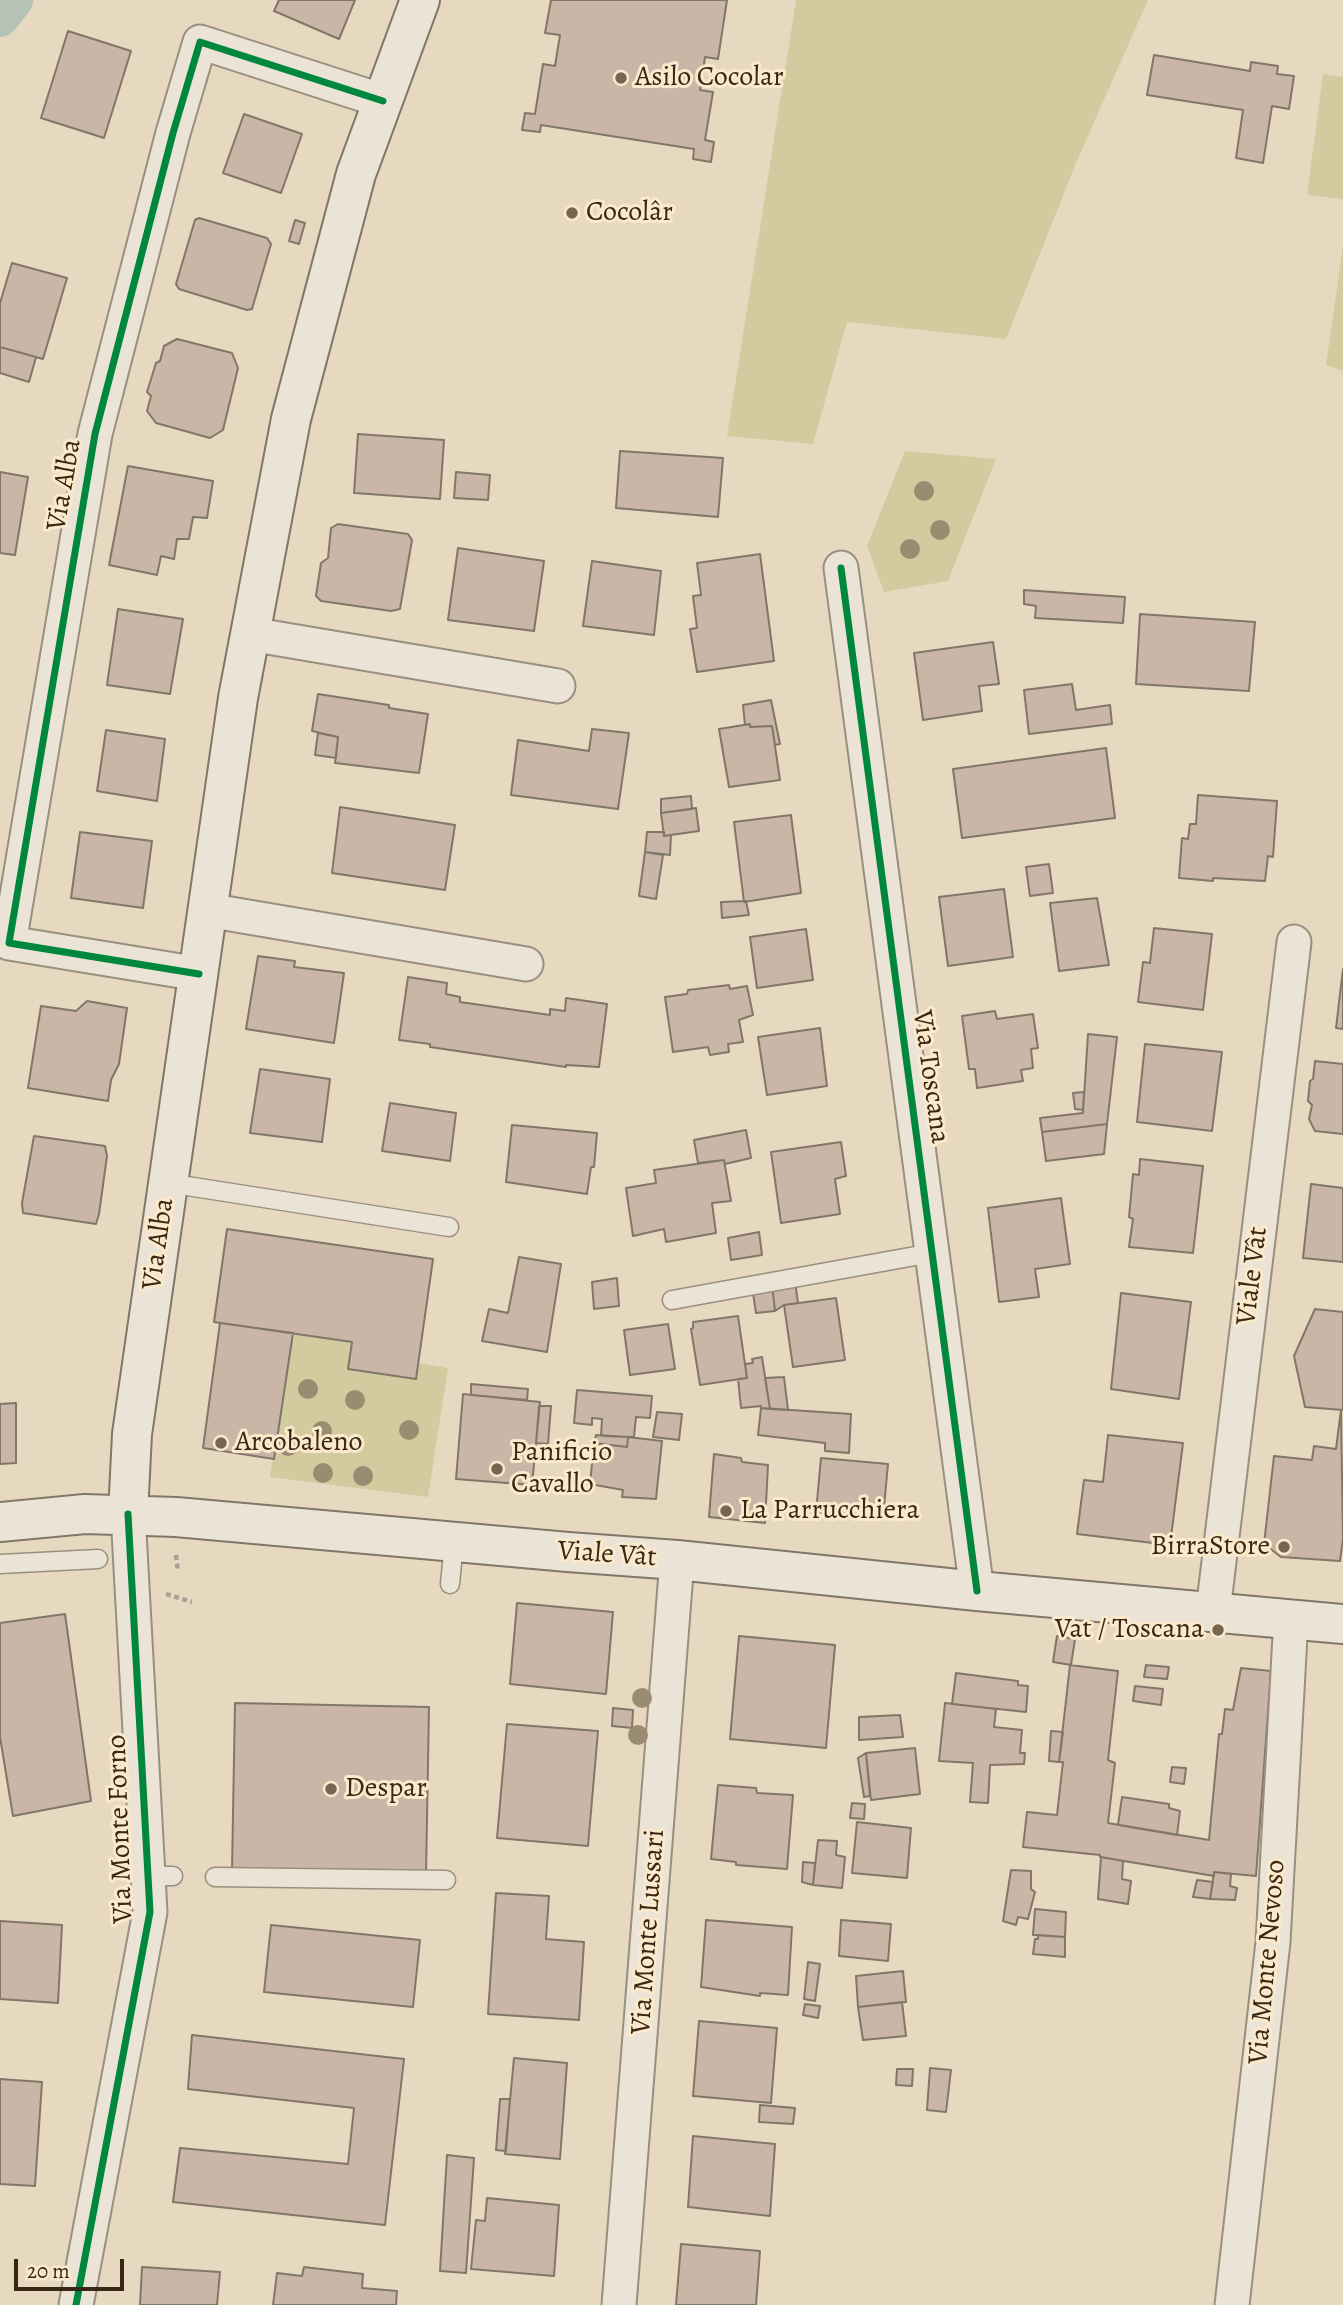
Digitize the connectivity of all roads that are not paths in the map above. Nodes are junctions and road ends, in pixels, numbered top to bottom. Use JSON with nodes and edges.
{"nodes":[{"id":1,"x":420,"y":0,"type":"edge"},
{"id":2,"x":383,"y":101,"type":"junction"},
{"id":3,"x":841,"y":568,"type":"dead end"},
{"id":4,"x":250,"y":634,"type":"junction"},
{"id":5,"x":558,"y":686,"type":"dead end"},
{"id":6,"x":207,"y":910,"type":"junction"},
{"id":7,"x":1294,"y":942,"type":"dead end"},
{"id":8,"x":526,"y":964,"type":"dead end"},
{"id":9,"x":198,"y":974,"type":"junction"},
{"id":10,"x":168,"y":1183,"type":"junction"},
{"id":11,"x":449,"y":1227,"type":"dead end"},
{"id":12,"x":932,"y":1253,"type":"junction"},
{"id":13,"x":672,"y":1300,"type":"dead end"},
{"id":14,"x":128,"y":1514,"type":"junction"},
{"id":15,"x":0,"y":1522,"type":"edge"},
{"id":16,"x":454,"y":1542,"type":"junction"},
{"id":17,"x":98,"y":1559,"type":"dead end"},
{"id":18,"x":677,"y":1560,"type":"junction"},
{"id":19,"x":0,"y":1564,"type":"edge"},
{"id":20,"x":450,"y":1584,"type":"dead end"},
{"id":21,"x":977,"y":1591,"type":"junction"},
{"id":22,"x":1213,"y":1611,"type":"junction"},
{"id":23,"x":1291,"y":1618,"type":"junction"},
{"id":24,"x":1343,"y":1624,"type":"edge"},
{"id":25,"x":215,"y":1877,"type":"dead end"},
{"id":26,"x":446,"y":1880,"type":"dead end"},
{"id":27,"x":76,"y":2305,"type":"edge"},
{"id":28,"x":619,"y":2305,"type":"edge"},
{"id":29,"x":1231,"y":2305,"type":"edge"}],
"edges":[{"from":1,"to":2,"type":"main road","name":"Via Alba"},
{"from":2,"to":4,"type":"main road","name":"Via Alba"},
{"from":2,"to":9,"type":"street","name":"Via Alba"},
{"from":3,"to":12,"type":"street","name":"Via Toscana"},
{"from":4,"to":5,"type":"street"},
{"from":4,"to":6,"type":"main road","name":"Via Alba"},
{"from":6,"to":8,"type":"street"},
{"from":6,"to":9,"type":"main road","name":"Via Alba"},
{"from":7,"to":22,"type":"street","name":"Viale Vât"},
{"from":9,"to":10,"type":"main road","name":"Via Alba"},
{"from":10,"to":11,"type":"lane"},
{"from":10,"to":14,"type":"main road","name":"Via Alba"},
{"from":12,"to":13,"type":"lane"},
{"from":12,"to":21,"type":"street","name":"Via Toscana"},
{"from":14,"to":15,"type":"main road","name":"Viale Vât"},
{"from":14,"to":16,"type":"main road","name":"Viale Vât"},
{"from":14,"to":27,"type":"street","name":"Via Monte Forno"},
{"from":16,"to":18,"type":"main road","name":"Viale Vât"},
{"from":16,"to":20,"type":"lane"},
{"from":17,"to":19,"type":"lane"},
{"from":18,"to":21,"type":"main road","name":"Viale Vât"},
{"from":18,"to":28,"type":"street","name":"Via Monte Lussari"},
{"from":21,"to":22,"type":"main road","name":"Viale Vât"},
{"from":22,"to":23,"type":"main road","name":"Viale Vât"},
{"from":23,"to":24,"type":"main road","name":"Viale Vât"},
{"from":23,"to":29,"type":"street","name":"Via Monte Nevoso"},
{"from":25,"to":26,"type":"lane"}]}
